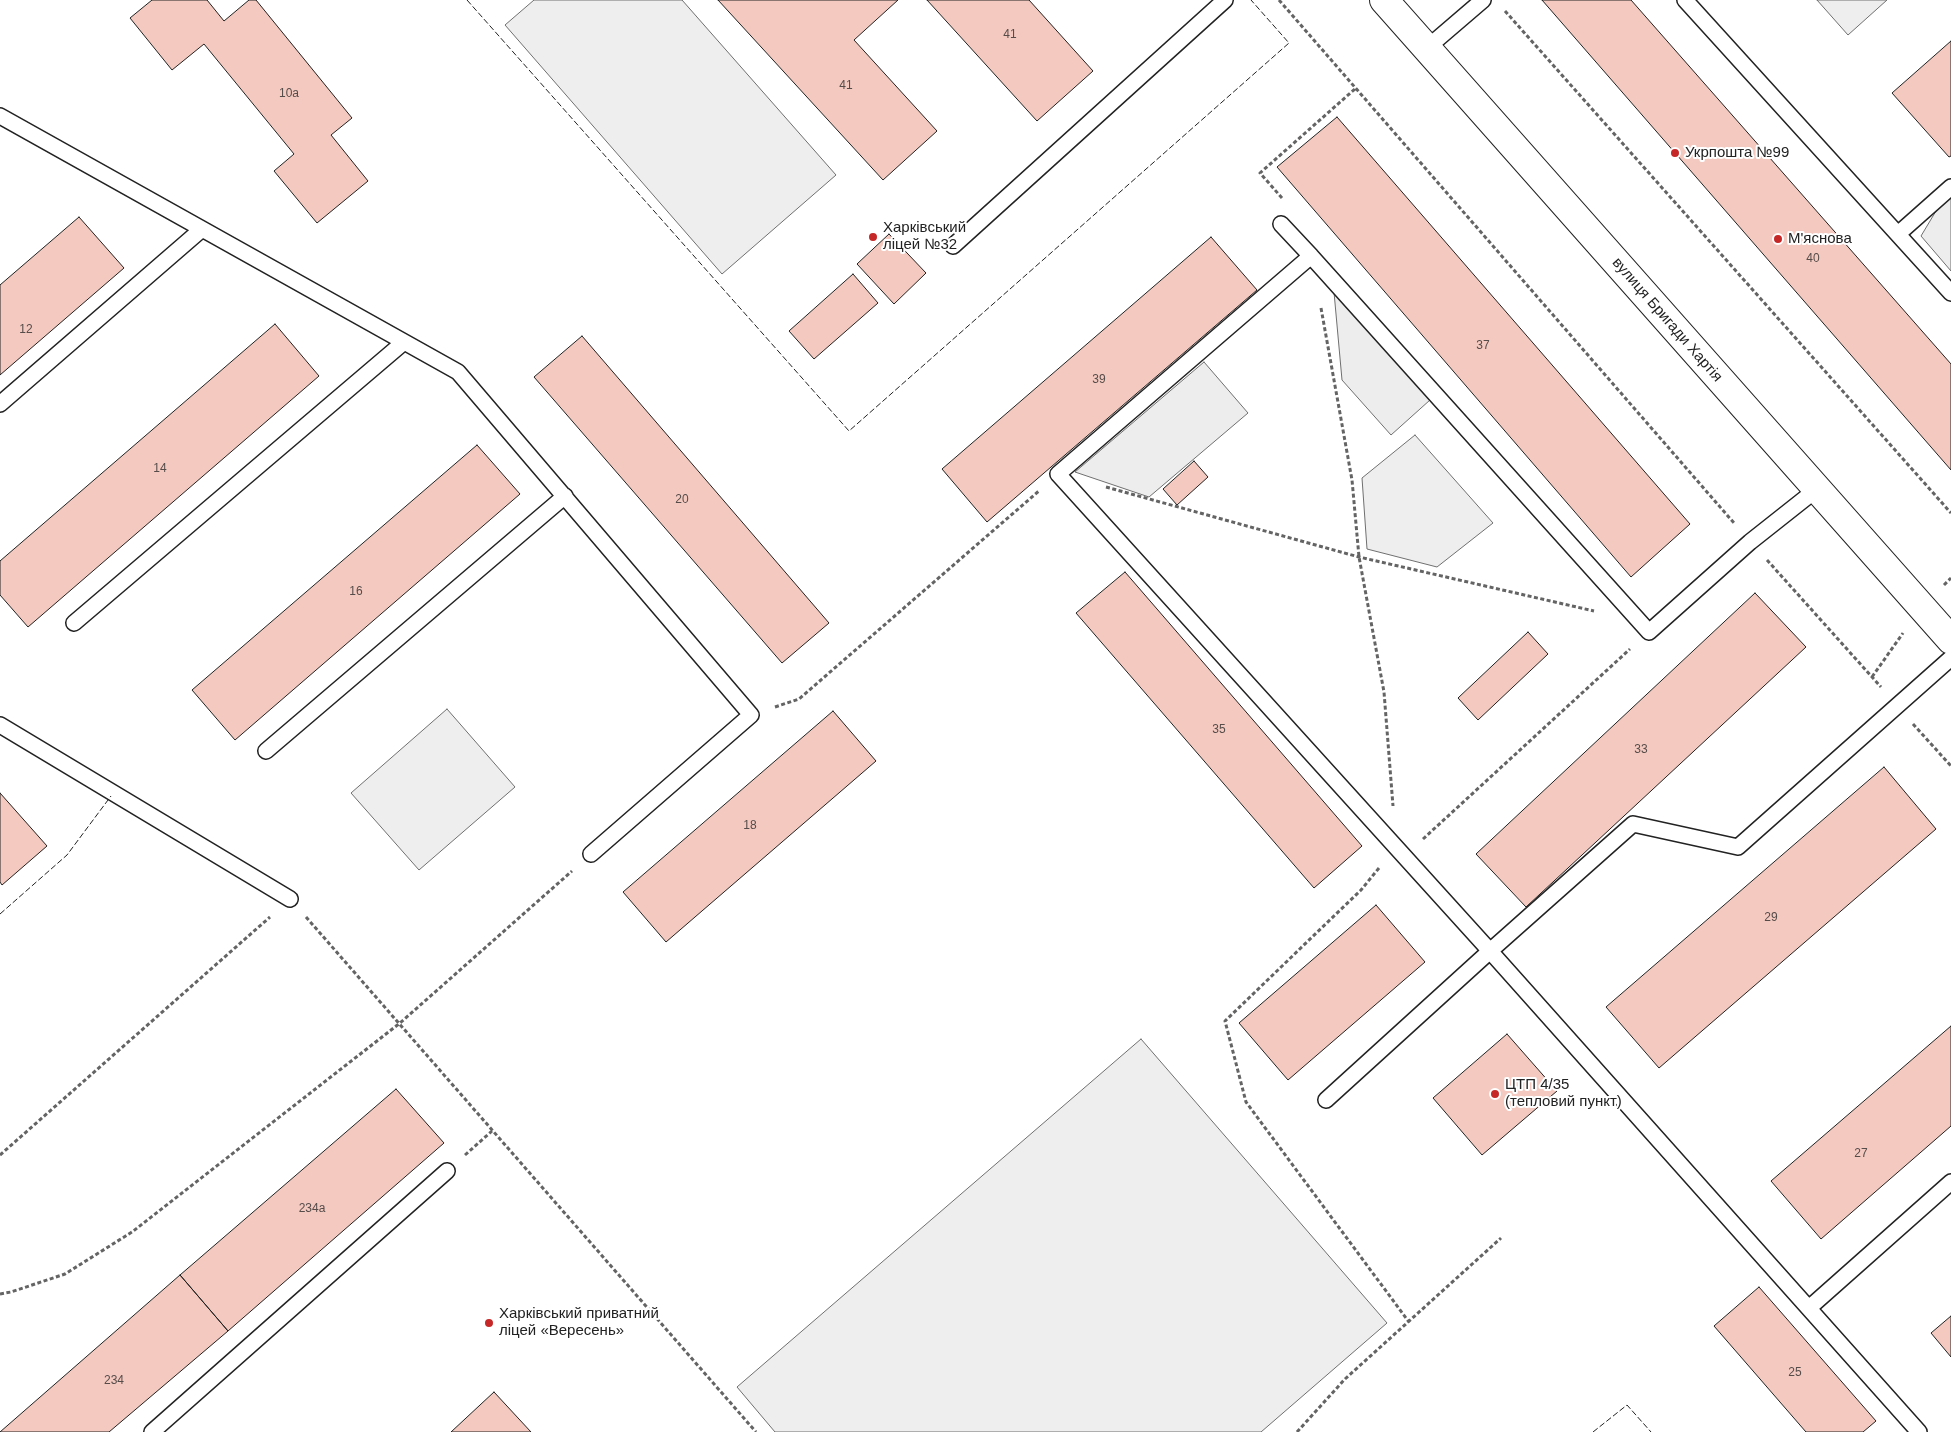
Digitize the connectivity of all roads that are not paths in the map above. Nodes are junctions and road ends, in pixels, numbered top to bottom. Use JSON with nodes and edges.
{"nodes":[{"id":1,"x":1225,"y":0,"type":"edge"},
{"id":2,"x":1384,"y":0,"type":"edge"},
{"id":3,"x":1483,"y":0,"type":"edge"},
{"id":4,"x":1685,"y":0,"type":"edge"},
{"id":5,"x":1427,"y":48,"type":"junction"},
{"id":6,"x":0,"y":116,"type":"edge"},
{"id":7,"x":1951,"y":187,"type":"edge"},
{"id":8,"x":1281,"y":224,"type":"dead end"},
{"id":9,"x":202,"y":229,"type":"junction"},
{"id":10,"x":1898,"y":234,"type":"junction"},
{"id":11,"x":953,"y":246,"type":"dead end"},
{"id":12,"x":1311,"y":256,"type":"junction"},
{"id":13,"x":1951,"y":293,"type":"edge"},
{"id":14,"x":404,"y":342,"type":"junction"},
{"id":15,"x":0,"y":404,"type":"edge"},
{"id":16,"x":1817,"y":489,"type":"junction"},
{"id":17,"x":565,"y":496,"type":"junction"},
{"id":18,"x":74,"y":623,"type":"dead end"},
{"id":19,"x":1951,"y":640,"type":"edge"},
{"id":20,"x":1951,"y":658,"type":"edge"},
{"id":21,"x":0,"y":725,"type":"edge"},
{"id":22,"x":266,"y":751,"type":"dead end"},
{"id":23,"x":591,"y":854,"type":"road end"},
{"id":24,"x":290,"y":900,"type":"road end"},
{"id":25,"x":1490,"y":951,"type":"junction"},
{"id":26,"x":1326,"y":1100,"type":"dead end"},
{"id":27,"x":447,"y":1171,"type":"road end"},
{"id":28,"x":1951,"y":1182,"type":"edge"},
{"id":29,"x":1809,"y":1308,"type":"junction"},
{"id":30,"x":152,"y":1432,"type":"edge"},
{"id":31,"x":1919,"y":1432,"type":"edge"}],
"edges":[{"from":1,"to":11,"type":"lane"},
{"from":2,"to":5,"type":"street","name":"вулиця Бригади Хартія"},
{"from":3,"to":5,"type":"lane"},
{"from":4,"to":10,"type":"lane"},
{"from":5,"to":16,"type":"street","name":"вулиця Бригади Хартія"},
{"from":6,"to":9,"type":"lane"},
{"from":7,"to":10,"type":"lane"},
{"from":8,"to":12,"type":"lane"},
{"from":9,"to":14,"type":"lane"},
{"from":9,"to":15,"type":"lane"},
{"from":10,"to":13,"type":"lane"},
{"from":12,"to":16,"type":"lane"},
{"from":12,"to":25,"type":"lane"},
{"from":14,"to":17,"type":"lane"},
{"from":14,"to":18,"type":"lane"},
{"from":16,"to":19,"type":"street","name":"вулиця Бригади Хартія"},
{"from":17,"to":22,"type":"lane"},
{"from":17,"to":23,"type":"lane"},
{"from":20,"to":25,"type":"lane"},
{"from":21,"to":24,"type":"lane"},
{"from":25,"to":26,"type":"lane"},
{"from":25,"to":29,"type":"lane"},
{"from":27,"to":30,"type":"lane"},
{"from":28,"to":29,"type":"lane"},
{"from":29,"to":31,"type":"lane"}]}
